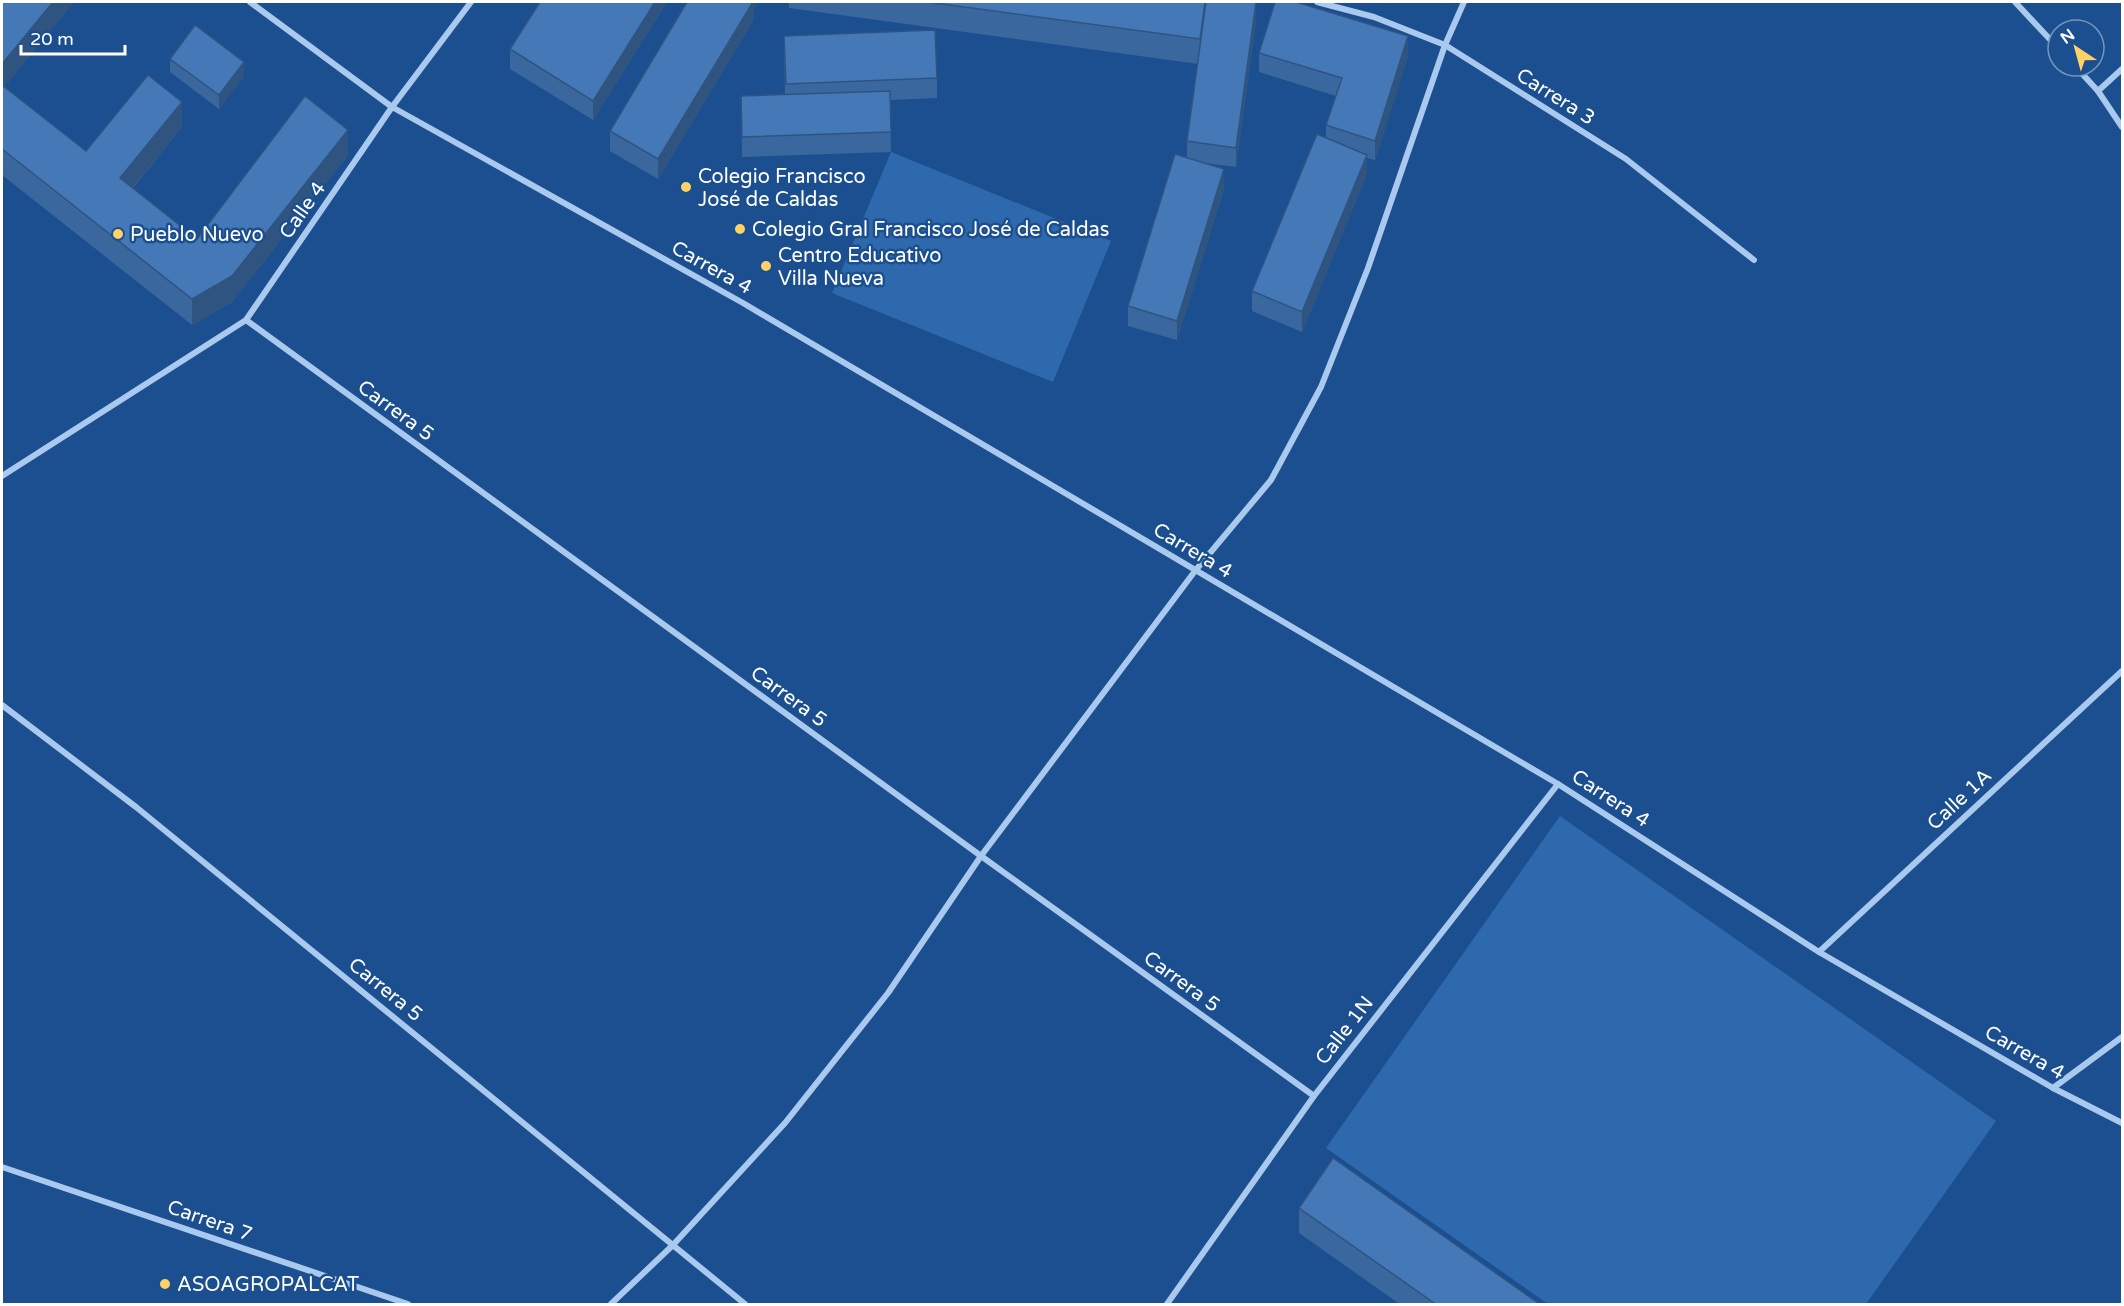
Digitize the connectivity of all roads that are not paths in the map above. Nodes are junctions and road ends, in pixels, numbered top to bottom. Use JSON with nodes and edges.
{"nodes":[{"id":1,"x":250,"y":2,"type":"edge"},
{"id":2,"x":471,"y":2,"type":"edge"},
{"id":3,"x":1317,"y":2,"type":"edge"},
{"id":4,"x":1464,"y":2,"type":"edge"},
{"id":5,"x":2015,"y":2,"type":"edge"},
{"id":6,"x":2046,"y":35,"type":"edge"},
{"id":7,"x":1445,"y":45,"type":"junction"},
{"id":8,"x":2122,"y":69,"type":"edge"},
{"id":9,"x":2086,"y":78,"type":"edge"},
{"id":10,"x":2098,"y":91,"type":"junction"},
{"id":11,"x":392,"y":107,"type":"junction"},
{"id":12,"x":2122,"y":127,"type":"edge"},
{"id":13,"x":1754,"y":260,"type":"dead end"},
{"id":14,"x":246,"y":320,"type":"junction"},
{"id":15,"x":2,"y":476,"type":"edge"},
{"id":16,"x":1195,"y":571,"type":"junction"},
{"id":17,"x":2122,"y":670,"type":"edge"},
{"id":18,"x":2,"y":705,"type":"edge"},
{"id":19,"x":1558,"y":784,"type":"junction"},
{"id":20,"x":981,"y":856,"type":"junction"},
{"id":21,"x":1819,"y":952,"type":"junction"},
{"id":22,"x":2122,"y":1037,"type":"edge"},
{"id":23,"x":2053,"y":1088,"type":"junction"},
{"id":24,"x":1314,"y":1095,"type":"junction"},
{"id":25,"x":2122,"y":1122,"type":"edge"},
{"id":26,"x":2,"y":1167,"type":"edge"},
{"id":27,"x":673,"y":1245,"type":"junction"},
{"id":28,"x":408,"y":1305,"type":"edge"},
{"id":29,"x":611,"y":1305,"type":"edge"},
{"id":30,"x":745,"y":1305,"type":"edge"},
{"id":31,"x":1167,"y":1305,"type":"edge"}],
"edges":[{"from":1,"to":11,"type":"street","name":"Carrera 4"},
{"from":2,"to":11,"type":"street","name":"Calle 4"},
{"from":3,"to":7,"type":"street","name":"Carrera 3"},
{"from":4,"to":7,"type":"street"},
{"from":5,"to":6,"type":"street"},
{"from":7,"to":13,"type":"street","name":"Carrera 3"},
{"from":7,"to":16,"type":"street"},
{"from":8,"to":10,"type":"street"},
{"from":9,"to":10,"type":"street"},
{"from":10,"to":12,"type":"street"},
{"from":11,"to":14,"type":"street","name":"Calle 4"},
{"from":11,"to":16,"type":"street","name":"Carrera 4"},
{"from":14,"to":15,"type":"street","name":"Calle 4"},
{"from":14,"to":20,"type":"street","name":"Carrera 5"},
{"from":16,"to":19,"type":"street","name":"Carrera 4"},
{"from":16,"to":20,"type":"street"},
{"from":17,"to":21,"type":"street","name":"Calle 1A"},
{"from":18,"to":27,"type":"street","name":"Carrera 5"},
{"from":19,"to":21,"type":"street","name":"Carrera 4"},
{"from":19,"to":24,"type":"street","name":"Calle 1N"},
{"from":20,"to":24,"type":"street","name":"Carrera 5"},
{"from":20,"to":27,"type":"street"},
{"from":21,"to":23,"type":"street","name":"Carrera 4"},
{"from":22,"to":23,"type":"street"},
{"from":23,"to":25,"type":"street","name":"Carrera 4"},
{"from":24,"to":31,"type":"street","name":"Calle 1N"},
{"from":26,"to":28,"type":"street","name":"Carrera 7"},
{"from":27,"to":29,"type":"street"},
{"from":27,"to":30,"type":"street","name":"Carrera 5"}]}
